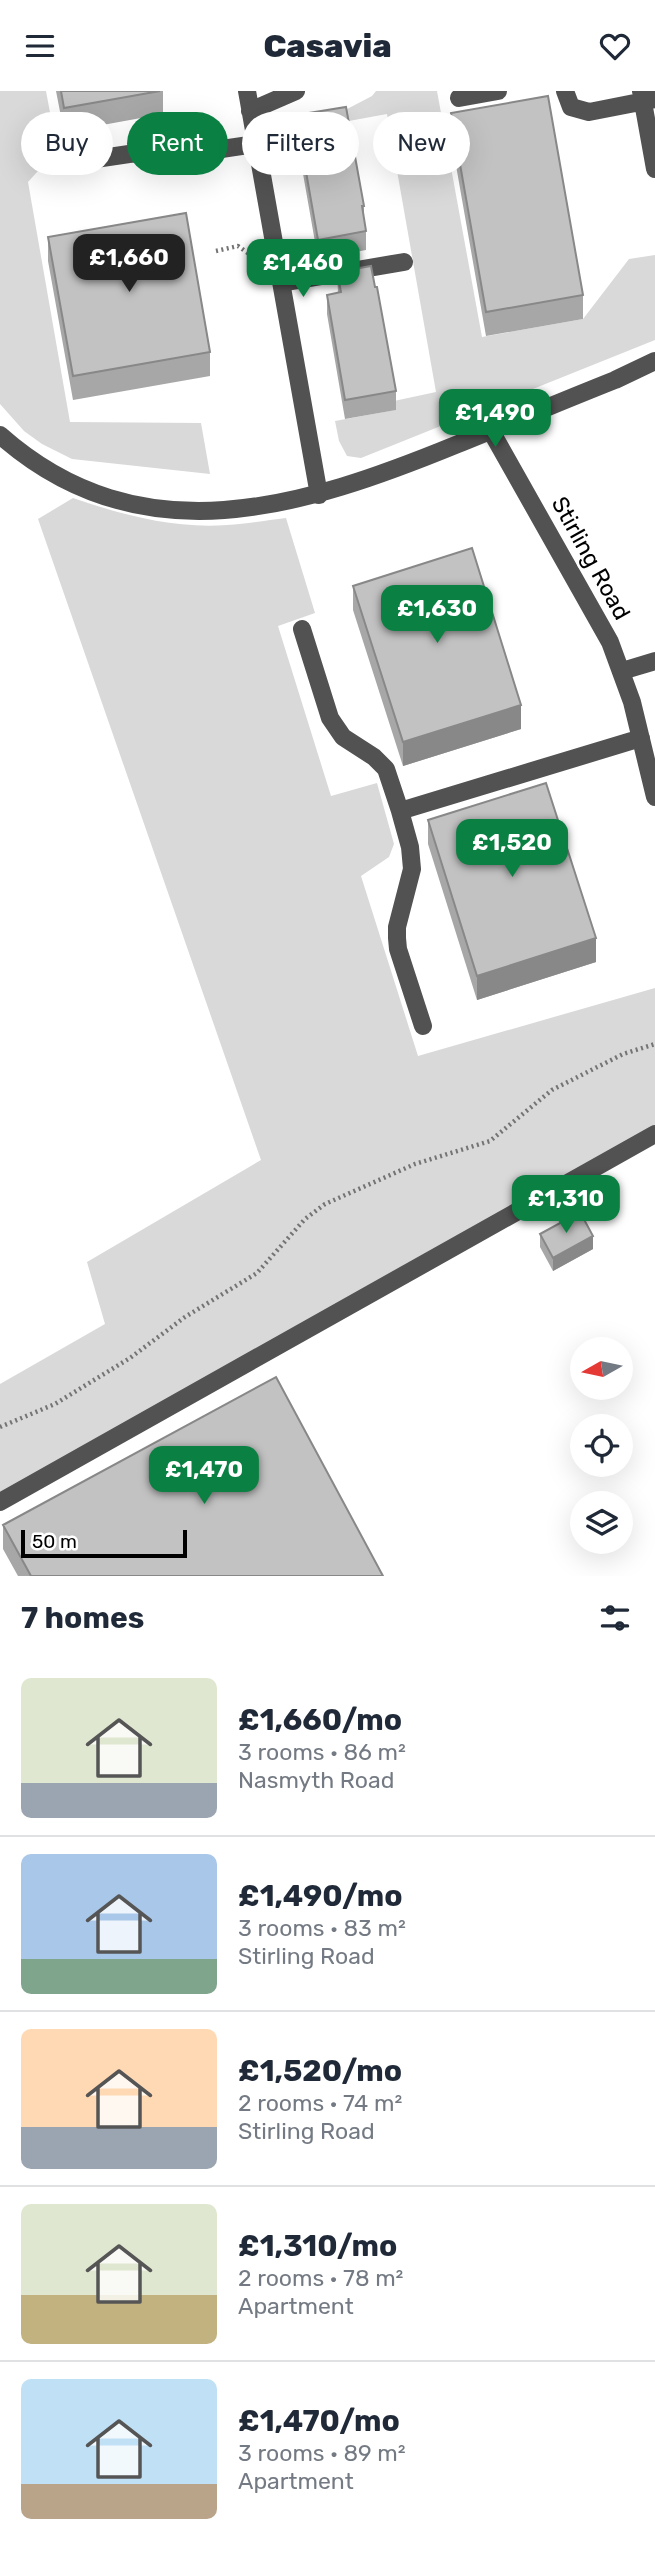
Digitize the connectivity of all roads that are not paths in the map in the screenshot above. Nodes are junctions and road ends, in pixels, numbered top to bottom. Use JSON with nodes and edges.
{"nodes":[{"id":1,"x":247,"y":91,"type":"edge"},
{"id":2,"x":296,"y":91,"type":"edge"},
{"id":3,"x":498,"y":91,"type":"edge"},
{"id":4,"x":565,"y":91,"type":"edge"},
{"id":5,"x":646,"y":97,"type":"edge"},
{"id":6,"x":459,"y":98,"type":"dead end"},
{"id":7,"x":250,"y":111,"type":"joint"},
{"id":8,"x":242,"y":146,"type":"edge"},
{"id":9,"x":113,"y":156,"type":"edge"},
{"id":10,"x":655,"y":169,"type":"edge"},
{"id":11,"x":262,"y":175,"type":"edge"},
{"id":12,"x":404,"y":262,"type":"dead end"},
{"id":13,"x":281,"y":280,"type":"junction"},
{"id":14,"x":655,"y":361,"type":"edge"},
{"id":15,"x":491,"y":431,"type":"junction"},
{"id":16,"x":0,"y":435,"type":"edge"},
{"id":17,"x":319,"y":495,"type":"junction"},
{"id":18,"x":302,"y":629,"type":"dead end"},
{"id":19,"x":655,"y":661,"type":"edge"},
{"id":20,"x":622,"y":671,"type":"junction"},
{"id":21,"x":641,"y":739,"type":"junction"},
{"id":22,"x":655,"y":797,"type":"edge"},
{"id":23,"x":400,"y":811,"type":"junction"},
{"id":24,"x":423,"y":1026,"type":"dead end"},
{"id":25,"x":655,"y":1134,"type":"edge"},
{"id":26,"x":0,"y":1502,"type":"edge"}],
"edges":[{"from":1,"to":7,"type":"street"},
{"from":2,"to":7,"type":"street"},
{"from":3,"to":6,"type":"street"},
{"from":4,"to":5,"type":"street"},
{"from":5,"to":10,"type":"street"},
{"from":8,"to":9,"type":"street"},
{"from":11,"to":13,"type":"street"},
{"from":12,"to":13,"type":"street"},
{"from":13,"to":17,"type":"street"},
{"from":14,"to":15,"type":"street"},
{"from":15,"to":17,"type":"street"},
{"from":15,"to":20,"type":"street","name":"Stirling Road"},
{"from":16,"to":17,"type":"street"},
{"from":18,"to":23,"type":"street"},
{"from":19,"to":20,"type":"street"},
{"from":20,"to":21,"type":"street","name":"Stirling Road"},
{"from":21,"to":22,"type":"street","name":"Stirling Road"},
{"from":21,"to":23,"type":"street"},
{"from":23,"to":24,"type":"street"},
{"from":25,"to":26,"type":"street"}]}
